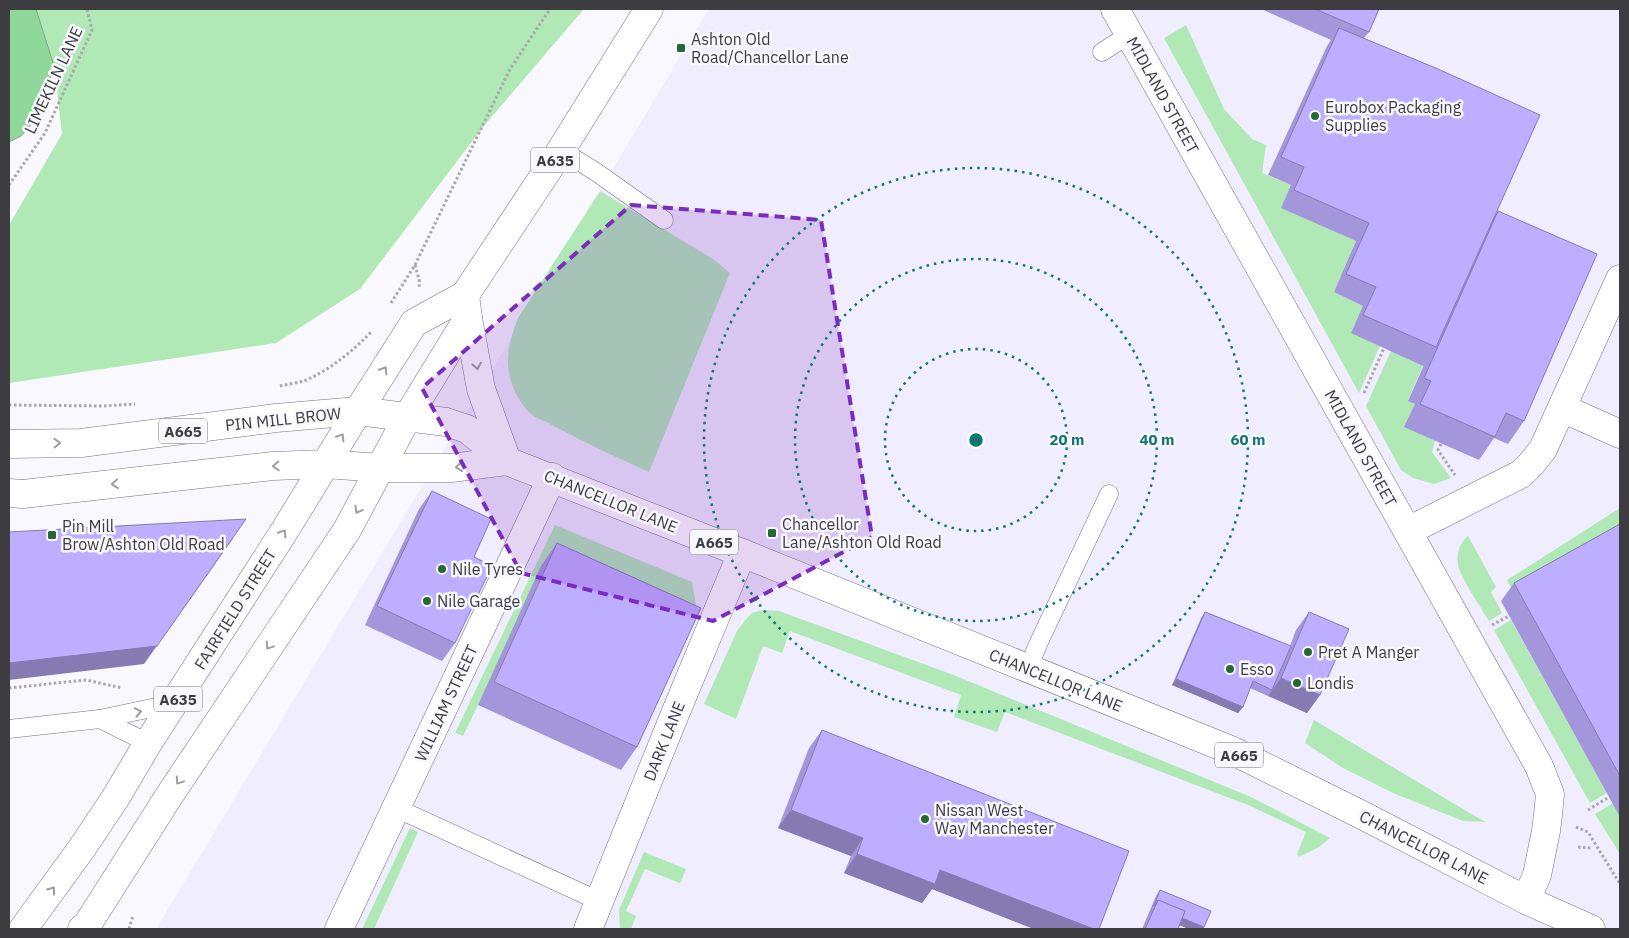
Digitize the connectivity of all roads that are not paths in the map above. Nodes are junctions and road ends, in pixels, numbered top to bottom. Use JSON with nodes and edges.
{"nodes":[{"id":1,"x":648,"y":9,"type":"edge"},
{"id":2,"x":1115,"y":9,"type":"edge"},
{"id":3,"x":1130,"y":34,"type":"junction"},
{"id":4,"x":1102,"y":52,"type":"dead end"},
{"id":5,"x":561,"y":150,"type":"junction"},
{"id":6,"x":664,"y":220,"type":"dead end"},
{"id":7,"x":1620,"y":278,"type":"edge"},
{"id":8,"x":466,"y":306,"type":"junction"},
{"id":9,"x":1562,"y":408,"type":"junction"},
{"id":10,"x":358,"y":411,"type":"junction"},
{"id":11,"x":408,"y":416,"type":"junction"},
{"id":12,"x":1620,"y":434,"type":"edge"},
{"id":13,"x":9,"y":444,"type":"edge"},
{"id":14,"x":507,"y":461,"type":"junction"},
{"id":15,"x":325,"y":464,"type":"junction"},
{"id":16,"x":381,"y":468,"type":"junction"},
{"id":17,"x":552,"y":478,"type":"junction"},
{"id":18,"x":9,"y":493,"type":"edge"},
{"id":19,"x":1109,"y":494,"type":"dead end"},
{"id":20,"x":1408,"y":532,"type":"junction"},
{"id":21,"x":742,"y":553,"type":"junction"},
{"id":22,"x":1028,"y":668,"type":"junction"},
{"id":23,"x":175,"y":703,"type":"junction"},
{"id":24,"x":100,"y":719,"type":"junction"},
{"id":25,"x":9,"y":729,"type":"edge"},
{"id":26,"x":148,"y":743,"type":"junction"},
{"id":27,"x":396,"y":808,"type":"junction"},
{"id":28,"x":599,"y":900,"type":"junction"},
{"id":29,"x":1526,"y":900,"type":"junction"},
{"id":30,"x":85,"y":928,"type":"edge"},
{"id":31,"x":23,"y":929,"type":"edge"},
{"id":32,"x":339,"y":929,"type":"edge"},
{"id":33,"x":588,"y":929,"type":"edge"},
{"id":34,"x":1591,"y":929,"type":"edge"}],
"edges":[{"from":1,"to":5,"type":"main road","number":"A635"},
{"from":2,"to":3,"type":"main road","name":"MIDLAND STREET"},
{"from":3,"to":4,"type":"lane"},
{"from":3,"to":20,"type":"main road","name":"MIDLAND STREET"},
{"from":5,"to":6,"type":"lane"},
{"from":5,"to":8,"type":"main road","number":"A635"},
{"from":7,"to":9,"type":"main road"},
{"from":10,"to":8,"type":"main road","number":"A635","one_way":true},
{"from":8,"to":11,"type":"main road","number":"A635"},
{"from":8,"to":14,"type":"main road","one_way":true},
{"from":9,"to":12,"type":"main road"},
{"from":9,"to":20,"type":"main road"},
{"from":10,"to":11,"type":"main road","name":"PIN MILL BROW","number":"A665"},
{"from":13,"to":10,"type":"main road","name":"PIN MILL BROW","number":"A665","one_way":true},
{"from":15,"to":10,"type":"main road","name":"FAIRFIELD STREET","number":"A635","one_way":true},
{"from":11,"to":14,"type":"main road","name":"CHANCELLOR LANE","number":"A665"},
{"from":11,"to":16,"type":"main road","number":"A635"},
{"from":14,"to":16,"type":"main road","name":"CHANCELLOR LANE","one_way":true},
{"from":14,"to":17,"type":"main road","name":"CHANCELLOR LANE","number":"A665"},
{"from":15,"to":16,"type":"main road","name":"CHANCELLOR LANE"},
{"from":15,"to":18,"type":"main road","one_way":true},
{"from":23,"to":15,"type":"main road","name":"FAIRFIELD STREET","number":"A635","one_way":true},
{"from":16,"to":30,"type":"main road","number":"A635","one_way":true},
{"from":17,"to":21,"type":"main road","name":"CHANCELLOR LANE","number":"A665"},
{"from":17,"to":27,"type":"main road","name":"WILLIAM STREET"},
{"from":19,"to":22,"type":"lane"},
{"from":20,"to":29,"type":"main road","name":"MIDLAND STREET"},
{"from":21,"to":22,"type":"main road","name":"CHANCELLOR LANE","number":"A665"},
{"from":21,"to":28,"type":"main road","name":"DARK LANE"},
{"from":22,"to":29,"type":"main road","name":"CHANCELLOR LANE","number":"A665"},
{"from":24,"to":23,"type":"lane","one_way":true},
{"from":23,"to":26,"type":"main road","name":"FAIRFIELD STREET","number":"A635"},
{"from":24,"to":25,"type":"lane"},
{"from":24,"to":26,"type":"lane"},
{"from":31,"to":26,"type":"main road","name":"FAIRFIELD STREET","number":"A635","one_way":true},
{"from":27,"to":28,"type":"lane"},
{"from":27,"to":32,"type":"main road","name":"WILLIAM STREET"},
{"from":28,"to":33,"type":"main road","name":"DARK LANE"},
{"from":29,"to":34,"type":"main road","name":"CHANCELLOR LANE","number":"A665"}]}
